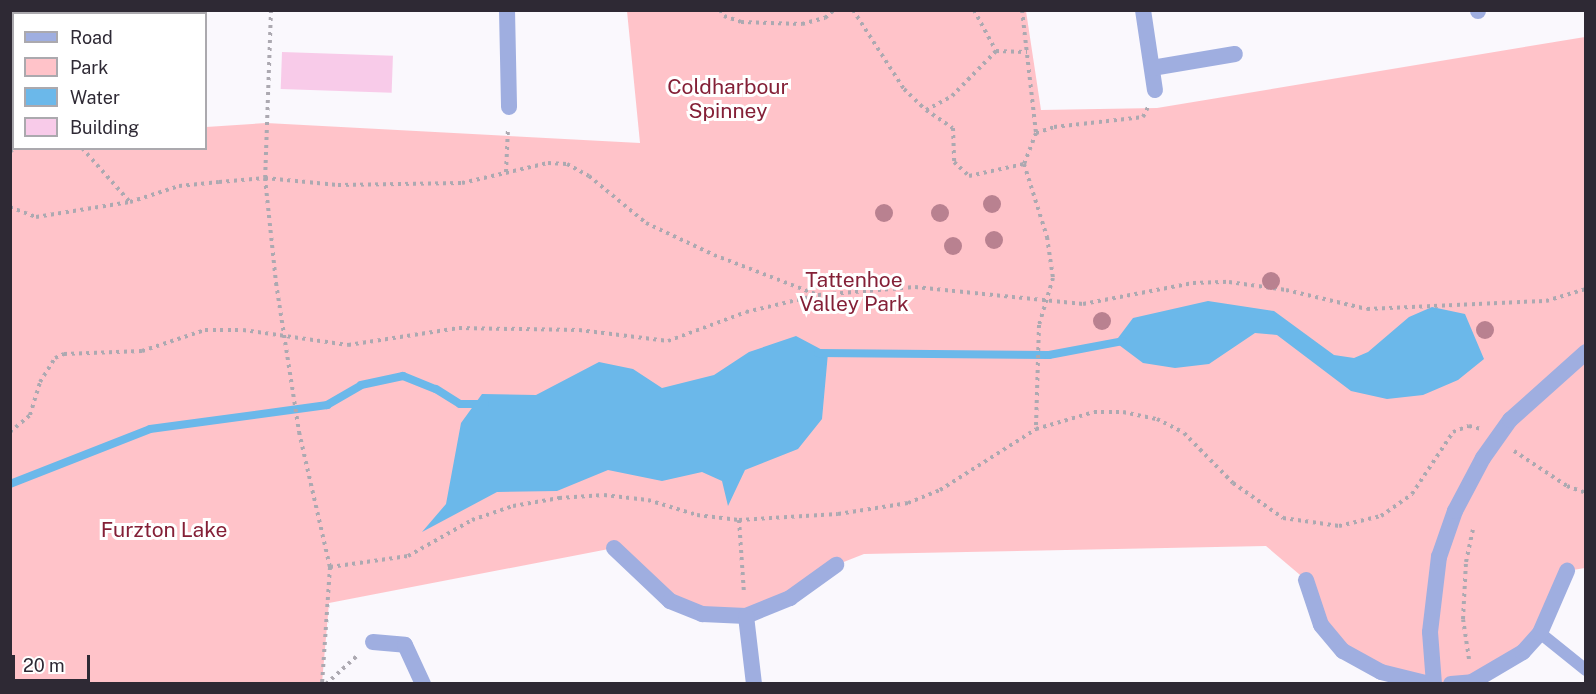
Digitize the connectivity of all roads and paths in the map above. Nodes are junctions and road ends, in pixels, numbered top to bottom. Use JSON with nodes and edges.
{"nodes":[{"id":1,"x":271,"y":10,"type":"edge"},
{"id":2,"x":507,"y":10,"type":"edge"},
{"id":3,"x":720,"y":10,"type":"edge"},
{"id":4,"x":834,"y":10,"type":"edge"},
{"id":5,"x":854,"y":10,"type":"edge"},
{"id":6,"x":974,"y":10,"type":"edge"},
{"id":7,"x":1022,"y":10,"type":"edge"},
{"id":8,"x":1143,"y":10,"type":"edge"},
{"id":9,"x":996,"y":51,"type":"junction"},
{"id":10,"x":1027,"y":52,"type":"junction"},
{"id":11,"x":1235,"y":54,"type":"dead end"},
{"id":12,"x":1152,"y":68,"type":"junction"},
{"id":13,"x":1155,"y":90,"type":"joint"},
{"id":14,"x":510,"y":107,"type":"joint"},
{"id":15,"x":926,"y":110,"type":"junction"},
{"id":16,"x":1036,"y":133,"type":"junction"},
{"id":17,"x":84,"y":150,"type":"edge"},
{"id":18,"x":1024,"y":164,"type":"junction"},
{"id":19,"x":506,"y":172,"type":"junction"},
{"id":20,"x":265,"y":178,"type":"junction"},
{"id":21,"x":130,"y":202,"type":"junction"},
{"id":22,"x":10,"y":207,"type":"edge"},
{"id":23,"x":1586,"y":289,"type":"edge"},
{"id":24,"x":818,"y":295,"type":"junction"},
{"id":25,"x":1049,"y":299,"type":"junction"},
{"id":26,"x":287,"y":339,"type":"junction"},
{"id":27,"x":1586,"y":352,"type":"edge"},
{"id":28,"x":1036,"y":429,"type":"junction"},
{"id":29,"x":10,"y":432,"type":"edge"},
{"id":30,"x":1504,"y":443,"type":"junction"},
{"id":31,"x":1505,"y":456,"type":"dead end"},
{"id":32,"x":1586,"y":493,"type":"edge"},
{"id":33,"x":1476,"y":518,"type":"dead end"},
{"id":34,"x":739,"y":520,"type":"junction"},
{"id":35,"x":614,"y":548,"type":"dead end"},
{"id":36,"x":836,"y":565,"type":"dead end"},
{"id":37,"x":330,"y":567,"type":"junction"},
{"id":38,"x":1567,"y":571,"type":"dead end"},
{"id":39,"x":1306,"y":580,"type":"dead end"},
{"id":40,"x":746,"y":616,"type":"junction"},
{"id":41,"x":1540,"y":633,"type":"junction"},
{"id":42,"x":373,"y":642,"type":"joint"},
{"id":43,"x":1586,"y":670,"type":"edge"},
{"id":44,"x":1472,"y":682,"type":"edge"},
{"id":45,"x":322,"y":684,"type":"edge"},
{"id":46,"x":326,"y":684,"type":"edge"},
{"id":47,"x":423,"y":684,"type":"edge"},
{"id":48,"x":754,"y":684,"type":"edge"},
{"id":49,"x":1429,"y":684,"type":"edge"},
{"id":50,"x":1434,"y":684,"type":"edge"},
{"id":51,"x":1451,"y":684,"type":"edge"}],
"edges":[{"from":1,"to":20,"type":"path"},
{"from":2,"to":14,"type":"street"},
{"from":3,"to":4,"type":"path"},
{"from":5,"to":15,"type":"path"},
{"from":6,"to":9,"type":"path"},
{"from":7,"to":10,"type":"path"},
{"from":8,"to":12,"type":"street"},
{"from":9,"to":10,"type":"path"},
{"from":9,"to":15,"type":"path"},
{"from":10,"to":16,"type":"path"},
{"from":11,"to":12,"type":"street"},
{"from":12,"to":13,"type":"street"},
{"from":13,"to":16,"type":"path"},
{"from":14,"to":19,"type":"path"},
{"from":15,"to":18,"type":"path"},
{"from":16,"to":18,"type":"path"},
{"from":17,"to":21,"type":"path"},
{"from":18,"to":25,"type":"path"},
{"from":19,"to":20,"type":"path"},
{"from":19,"to":24,"type":"path"},
{"from":20,"to":21,"type":"path"},
{"from":20,"to":26,"type":"path"},
{"from":21,"to":22,"type":"path"},
{"from":23,"to":25,"type":"path"},
{"from":24,"to":25,"type":"path"},
{"from":24,"to":26,"type":"path"},
{"from":25,"to":28,"type":"path"},
{"from":26,"to":29,"type":"path"},
{"from":26,"to":37,"type":"path"},
{"from":27,"to":30,"type":"street"},
{"from":28,"to":30,"type":"path"},
{"from":28,"to":34,"type":"path"},
{"from":30,"to":31,"type":"path"},
{"from":30,"to":32,"type":"path"},
{"from":30,"to":50,"type":"street"},
{"from":33,"to":44,"type":"path"},
{"from":34,"to":37,"type":"path"},
{"from":34,"to":40,"type":"path"},
{"from":35,"to":40,"type":"street"},
{"from":36,"to":40,"type":"street"},
{"from":37,"to":45,"type":"path"},
{"from":38,"to":41,"type":"street"},
{"from":39,"to":49,"type":"street"},
{"from":40,"to":48,"type":"street"},
{"from":41,"to":43,"type":"lane"},
{"from":41,"to":44,"type":"street"},
{"from":42,"to":46,"type":"path"},
{"from":42,"to":47,"type":"street"},
{"from":44,"to":51,"type":"street"}]}
